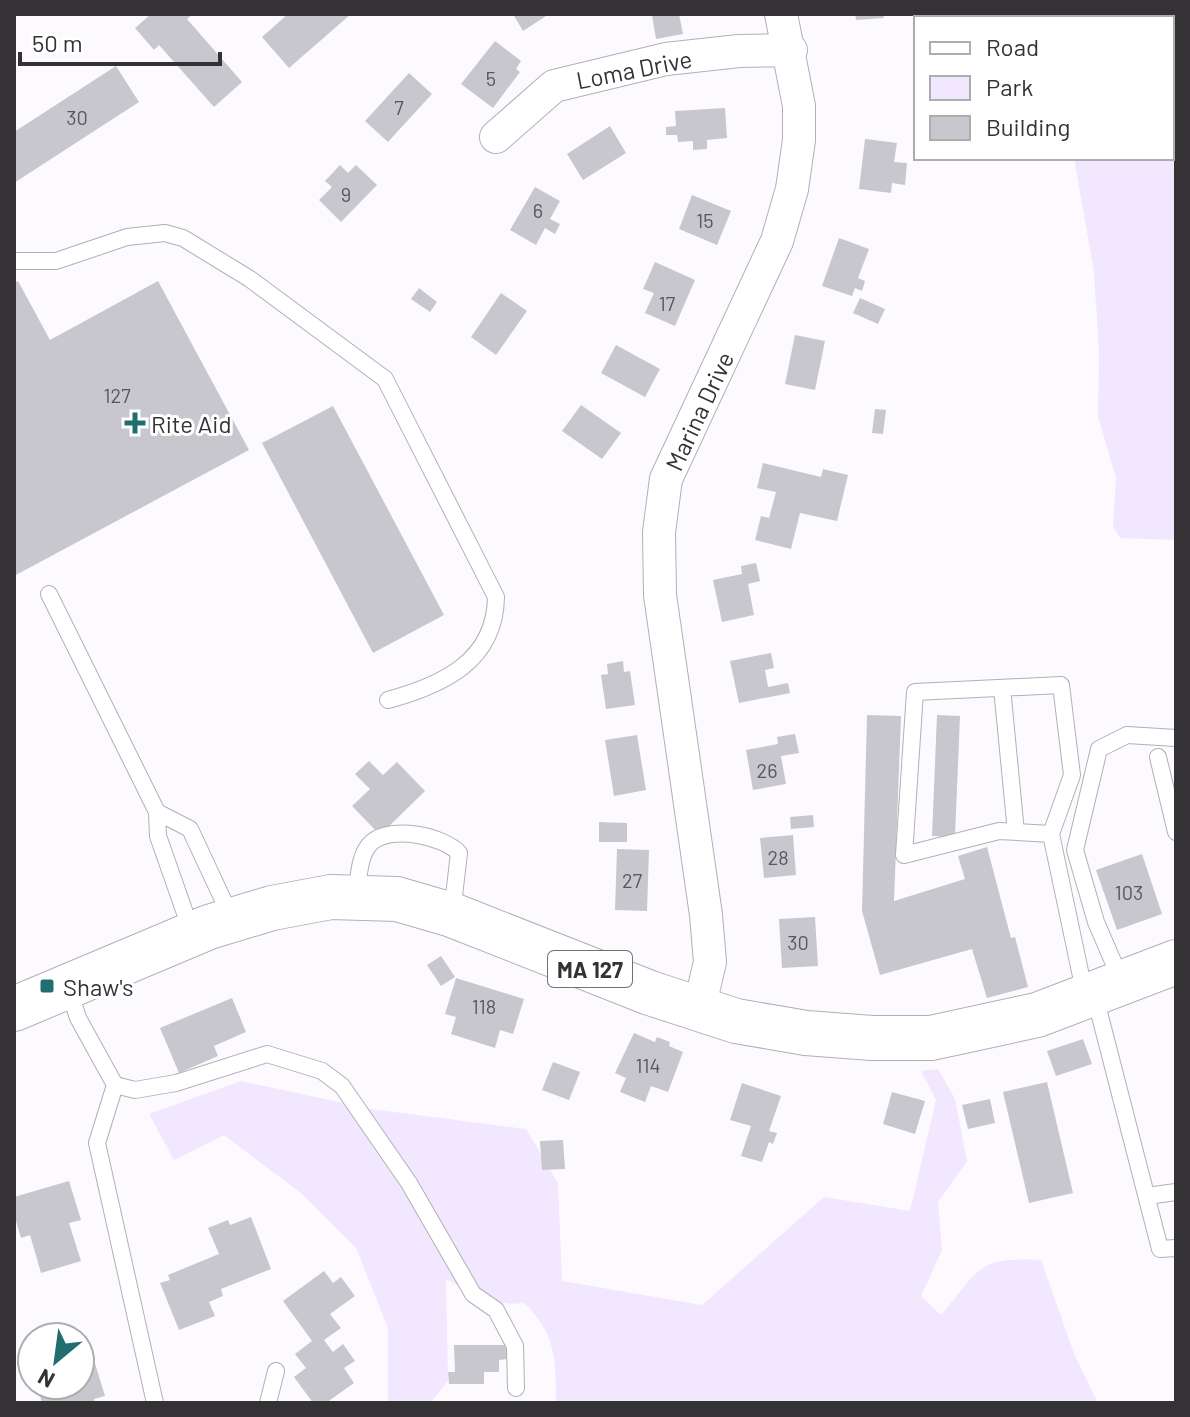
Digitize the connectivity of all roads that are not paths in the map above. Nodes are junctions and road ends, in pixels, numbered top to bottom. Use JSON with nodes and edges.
{"nodes":[{"id":1,"x":781,"y":14,"type":"edge"},
{"id":2,"x":791,"y":50,"type":"junction"},
{"id":3,"x":496,"y":137,"type":"dead end"},
{"id":4,"x":14,"y":261,"type":"edge"},
{"id":5,"x":49,"y":594,"type":"dead end"},
{"id":6,"x":1002,"y":688,"type":"junction"},
{"id":7,"x":388,"y":700,"type":"dead end"},
{"id":8,"x":1176,"y":738,"type":"edge"},
{"id":9,"x":1158,"y":757,"type":"dead end"},
{"id":10,"x":157,"y":812,"type":"junction"},
{"id":11,"x":1016,"y":832,"type":"junction"},
{"id":12,"x":1176,"y":832,"type":"edge"},
{"id":13,"x":1051,"y":834,"type":"junction"},
{"id":14,"x":356,"y":898,"type":"junction"},
{"id":15,"x":452,"y":915,"type":"junction"},
{"id":16,"x":212,"y":927,"type":"junction"},
{"id":17,"x":1176,"y":962,"type":"edge"},
{"id":18,"x":67,"y":985,"type":"junction"},
{"id":19,"x":1100,"y":989,"type":"junction"},
{"id":20,"x":15,"y":1005,"type":"edge"},
{"id":21,"x":699,"y":1009,"type":"junction"},
{"id":22,"x":115,"y":1085,"type":"junction"},
{"id":23,"x":1176,"y":1192,"type":"edge"},
{"id":24,"x":1147,"y":1196,"type":"junction"},
{"id":25,"x":1168,"y":1248,"type":"edge"},
{"id":26,"x":276,"y":1371,"type":"dead end"},
{"id":27,"x":516,"y":1388,"type":"dead end"},
{"id":28,"x":155,"y":1403,"type":"edge"},
{"id":29,"x":268,"y":1403,"type":"edge"}],
"edges":[{"from":1,"to":2,"type":"street","name":"Marina Drive"},
{"from":2,"to":3,"type":"street","name":"Loma Drive"},
{"from":2,"to":21,"type":"street","name":"Marina Drive"},
{"from":4,"to":7,"type":"lane"},
{"from":5,"to":10,"type":"lane"},
{"from":6,"to":11,"type":"lane"},
{"from":6,"to":11,"type":"lane"},
{"from":6,"to":13,"type":"lane"},
{"from":8,"to":19,"type":"lane"},
{"from":9,"to":12,"type":"lane"},
{"from":10,"to":16,"type":"lane"},
{"from":10,"to":16,"type":"lane"},
{"from":11,"to":13,"type":"lane"},
{"from":13,"to":19,"type":"lane"},
{"from":14,"to":15,"type":"main road","number":"MA 127"},
{"from":14,"to":15,"type":"lane"},
{"from":14,"to":16,"type":"main road","number":"MA 127"},
{"from":15,"to":21,"type":"main road","number":"MA 127"},
{"from":16,"to":18,"type":"main road","number":"MA 127"},
{"from":17,"to":19,"type":"main road","number":"MA 127"},
{"from":18,"to":20,"type":"main road","number":"MA 127"},
{"from":18,"to":22,"type":"lane"},
{"from":19,"to":21,"type":"main road","number":"MA 127"},
{"from":19,"to":24,"type":"lane"},
{"from":22,"to":27,"type":"lane"},
{"from":22,"to":28,"type":"lane"},
{"from":23,"to":24,"type":"lane"},
{"from":24,"to":25,"type":"lane"},
{"from":26,"to":29,"type":"lane"}]}
